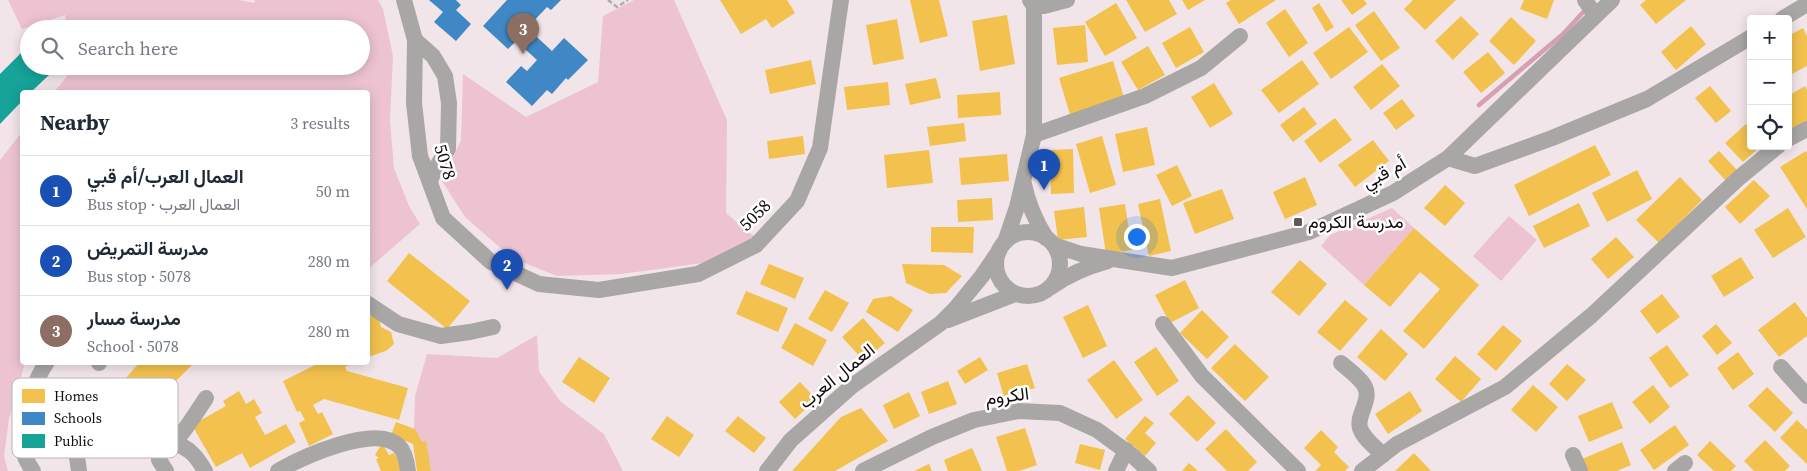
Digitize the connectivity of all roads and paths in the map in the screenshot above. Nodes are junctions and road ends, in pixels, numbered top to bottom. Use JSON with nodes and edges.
{"nodes":[{"id":1,"x":404,"y":0,"type":"edge"},
{"id":2,"x":608,"y":0,"type":"edge"},
{"id":3,"x":628,"y":0,"type":"edge"},
{"id":4,"x":841,"y":0,"type":"edge"},
{"id":5,"x":1067,"y":0,"type":"edge"},
{"id":6,"x":1585,"y":0,"type":"edge"},
{"id":7,"x":1612,"y":0,"type":"edge"},
{"id":8,"x":1032,"y":3,"type":"edge"},
{"id":9,"x":1807,"y":4,"type":"edge"},
{"id":10,"x":1595,"y":15,"type":"junction"},
{"id":11,"x":1789,"y":15,"type":"edge"},
{"id":12,"x":1240,"y":36,"type":"dead end"},
{"id":13,"x":1747,"y":39,"type":"edge"},
{"id":14,"x":416,"y":40,"type":"junction"},
{"id":15,"x":1807,"y":129,"type":"edge"},
{"id":16,"x":1034,"y":135,"type":"junction"},
{"id":17,"x":1792,"y":137,"type":"edge"},
{"id":18,"x":1773,"y":150,"type":"edge"},
{"id":19,"x":1448,"y":158,"type":"junction"},
{"id":20,"x":1023,"y":180,"type":"junction"},
{"id":21,"x":430,"y":181,"type":"junction"},
{"id":22,"x":1050,"y":242,"type":"junction"},
{"id":23,"x":1002,"y":246,"type":"junction"},
{"id":24,"x":1117,"y":259,"type":"junction"},
{"id":25,"x":539,"y":284,"type":"joint"},
{"id":26,"x":1046,"y":290,"type":"junction"},
{"id":27,"x":1015,"y":294,"type":"junction"},
{"id":28,"x":370,"y":305,"type":"edge"},
{"id":29,"x":941,"y":323,"type":"junction"},
{"id":30,"x":1163,"y":324,"type":"dead end"},
{"id":31,"x":493,"y":326,"type":"dead end"},
{"id":32,"x":1341,"y":363,"type":"dead end"},
{"id":33,"x":45,"y":365,"type":"edge"},
{"id":34,"x":1781,"y":367,"type":"dead end"},
{"id":35,"x":38,"y":378,"type":"edge"},
{"id":36,"x":1807,"y":396,"type":"edge"},
{"id":37,"x":206,"y":398,"type":"dead end"},
{"id":38,"x":178,"y":437,"type":"edge"},
{"id":39,"x":178,"y":444,"type":"edge"},
{"id":40,"x":1126,"y":450,"type":"junction"},
{"id":41,"x":1383,"y":455,"type":"junction"},
{"id":42,"x":1573,"y":455,"type":"dead end"},
{"id":43,"x":25,"y":458,"type":"edge"},
{"id":44,"x":77,"y":458,"type":"edge"},
{"id":45,"x":162,"y":465,"type":"edge"},
{"id":46,"x":33,"y":471,"type":"edge"},
{"id":47,"x":79,"y":471,"type":"edge"},
{"id":48,"x":147,"y":471,"type":"edge"},
{"id":49,"x":204,"y":471,"type":"edge"},
{"id":50,"x":278,"y":471,"type":"edge"},
{"id":51,"x":408,"y":471,"type":"edge"},
{"id":52,"x":767,"y":471,"type":"edge"},
{"id":53,"x":863,"y":471,"type":"edge"},
{"id":54,"x":1116,"y":471,"type":"edge"},
{"id":55,"x":1149,"y":471,"type":"edge"},
{"id":56,"x":1298,"y":471,"type":"edge"},
{"id":57,"x":1362,"y":471,"type":"edge"},
{"id":58,"x":1580,"y":471,"type":"edge"}],
"edges":[{"from":1,"to":14,"type":"street","name":"5078"},
{"from":2,"to":3,"type":"path"},
{"from":4,"to":25,"type":"street","name":"5058"},
{"from":5,"to":8,"type":"street"},
{"from":6,"to":10,"type":"street"},
{"from":7,"to":10,"type":"street","name":"أم قبي"},
{"from":8,"to":16,"type":"street","name":"العمال العرب"},
{"from":9,"to":11,"type":"street"},
{"from":10,"to":19,"type":"street","name":"أم قبي"},
{"from":12,"to":16,"type":"street"},
{"from":13,"to":19,"type":"street"},
{"from":14,"to":21,"type":"street","name":"5078"},
{"from":14,"to":21,"type":"street"},
{"from":15,"to":17,"type":"street"},
{"from":16,"to":20,"type":"street","name":"العمال العرب"},
{"from":18,"to":41,"type":"street"},
{"from":19,"to":24,"type":"street","name":"أم قبي"},
{"from":20,"to":22,"type":"street","name":"العمال العرب"},
{"from":20,"to":23,"type":"street","name":"العمال العرب"},
{"from":21,"to":25,"type":"street","name":"5078"},
{"from":22,"to":23,"type":"street"},
{"from":22,"to":24,"type":"street","name":"أم قبي"},
{"from":22,"to":26,"type":"street"},
{"from":23,"to":27,"type":"street"},
{"from":23,"to":29,"type":"street","name":"العمال العرب"},
{"from":24,"to":26,"type":"street","name":"أم قبي"},
{"from":26,"to":27,"type":"street"},
{"from":27,"to":29,"type":"street","name":"العمال العرب"},
{"from":28,"to":31,"type":"street"},
{"from":29,"to":52,"type":"street","name":"العمال العرب"},
{"from":30,"to":56,"type":"street"},
{"from":32,"to":41,"type":"street"},
{"from":33,"to":35,"type":"street"},
{"from":34,"to":36,"type":"street"},
{"from":37,"to":38,"type":"street"},
{"from":39,"to":49,"type":"street"},
{"from":40,"to":53,"type":"street","name":"الكروم"},
{"from":40,"to":54,"type":"street"},
{"from":40,"to":55,"type":"street","name":"الكروم"},
{"from":41,"to":57,"type":"street"},
{"from":42,"to":58,"type":"street"},
{"from":43,"to":46,"type":"street"},
{"from":44,"to":47,"type":"street"},
{"from":45,"to":48,"type":"street"},
{"from":50,"to":51,"type":"street"}]}
